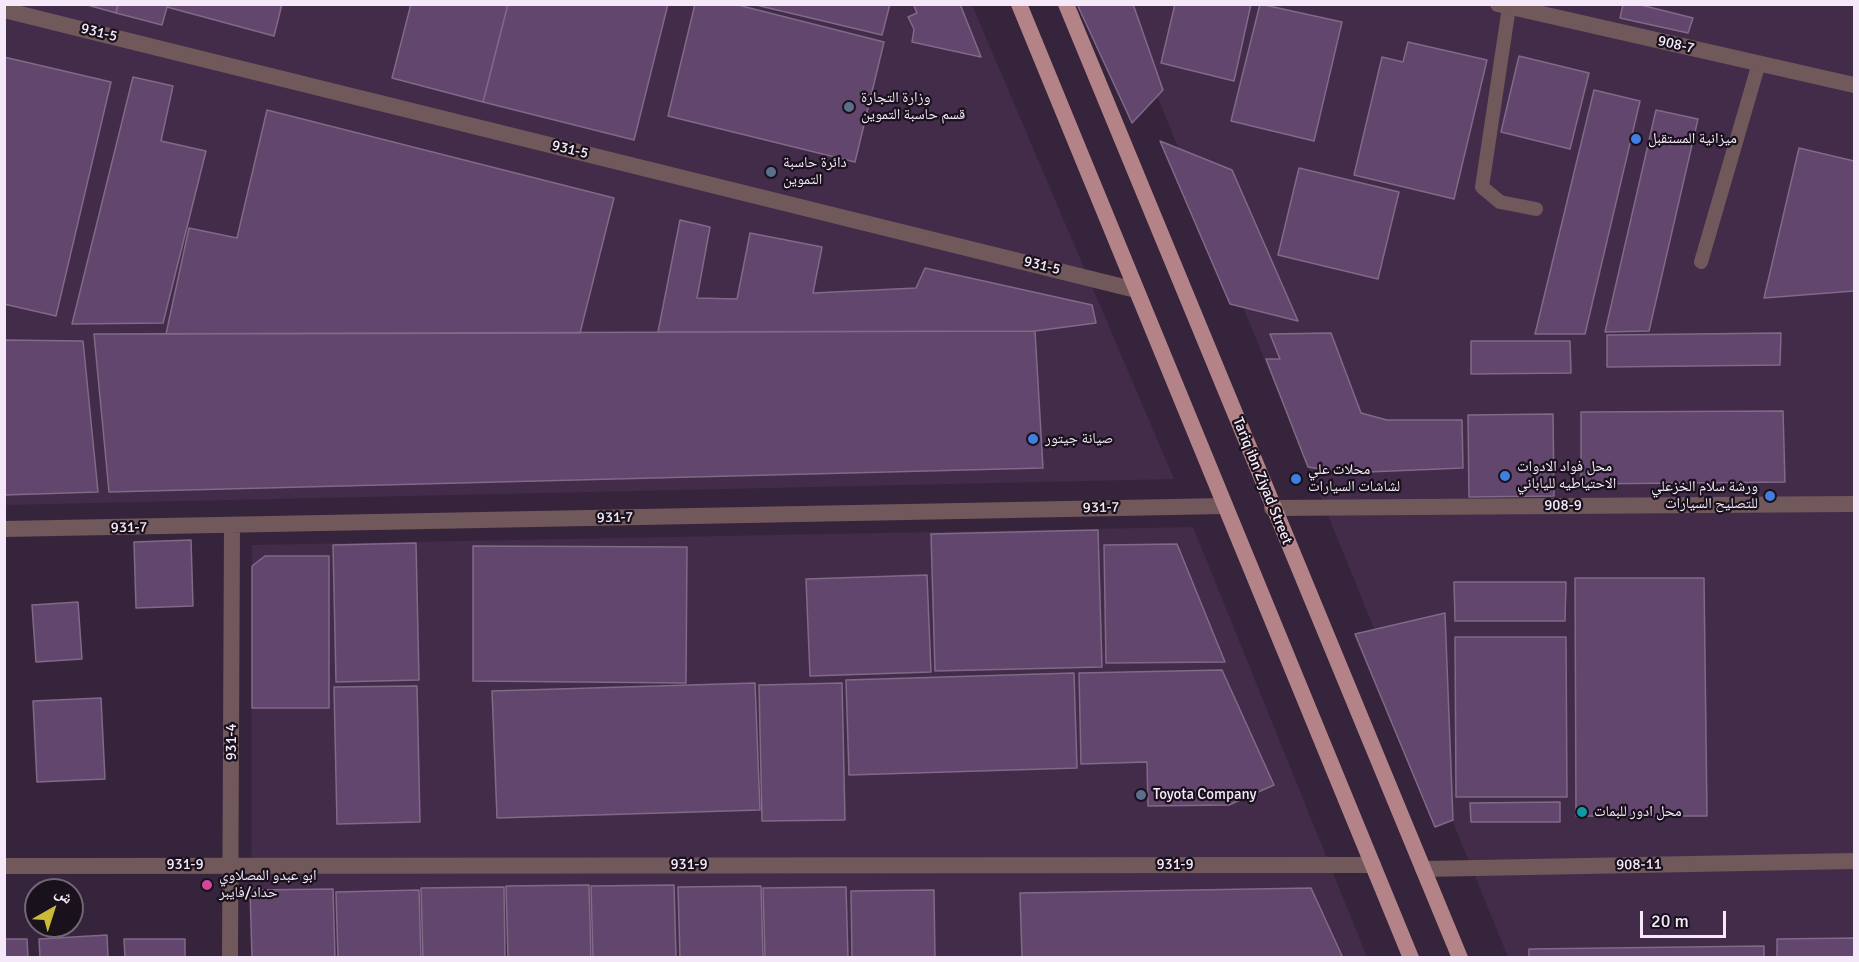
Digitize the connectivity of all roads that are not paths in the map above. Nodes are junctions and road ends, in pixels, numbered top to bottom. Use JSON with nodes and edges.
{"nodes":[{"id":1,"x":1019,"y":4,"type":"edge"},
{"id":2,"x":1066,"y":4,"type":"edge"},
{"id":3,"x":1504,"y":6,"type":"edge"},
{"id":4,"x":4,"y":10,"type":"edge"},
{"id":5,"x":1759,"y":63,"type":"junction"},
{"id":6,"x":1854,"y":85,"type":"edge"},
{"id":7,"x":1536,"y":209,"type":"dead end"},
{"id":8,"x":1701,"y":262,"type":"dead end"},
{"id":9,"x":1136,"y":290,"type":"junction"},
{"id":10,"x":1854,"y":504,"type":"edge"},
{"id":11,"x":1225,"y":506,"type":"junction"},
{"id":12,"x":1272,"y":508,"type":"junction"},
{"id":13,"x":232,"y":526,"type":"junction"},
{"id":14,"x":4,"y":529,"type":"edge"},
{"id":15,"x":1854,"y":861,"type":"edge"},
{"id":16,"x":232,"y":864,"type":"junction"},
{"id":17,"x":1372,"y":865,"type":"junction"},
{"id":18,"x":4,"y":866,"type":"edge"},
{"id":19,"x":1423,"y":869,"type":"junction"},
{"id":20,"x":230,"y":957,"type":"edge"},
{"id":21,"x":1411,"y":957,"type":"edge"},
{"id":22,"x":1460,"y":957,"type":"edge"}],
"edges":[{"from":1,"to":9,"type":"main road"},
{"from":2,"to":12,"type":"main road","name":"Tariq ibn Ziyad Street"},
{"from":3,"to":5,"type":"street","name":"908-7"},
{"from":3,"to":7,"type":"lane"},
{"from":4,"to":9,"type":"street","name":"931-5"},
{"from":5,"to":6,"type":"street","name":"908-7"},
{"from":5,"to":8,"type":"lane"},
{"from":9,"to":11,"type":"main road"},
{"from":10,"to":12,"type":"street","name":"908-9"},
{"from":11,"to":13,"type":"street","name":"931-7"},
{"from":11,"to":17,"type":"main road"},
{"from":12,"to":19,"type":"main road","name":"Tariq ibn Ziyad Street"},
{"from":13,"to":14,"type":"street","name":"931-7"},
{"from":13,"to":16,"type":"street","name":"931-4"},
{"from":15,"to":19,"type":"street","name":"908-11"},
{"from":16,"to":17,"type":"street","name":"931-9"},
{"from":16,"to":18,"type":"street","name":"931-9"},
{"from":16,"to":20,"type":"street","name":"931-4"},
{"from":17,"to":21,"type":"main road"},
{"from":19,"to":22,"type":"main road","name":"Tariq ibn Ziyad Street"}]}
